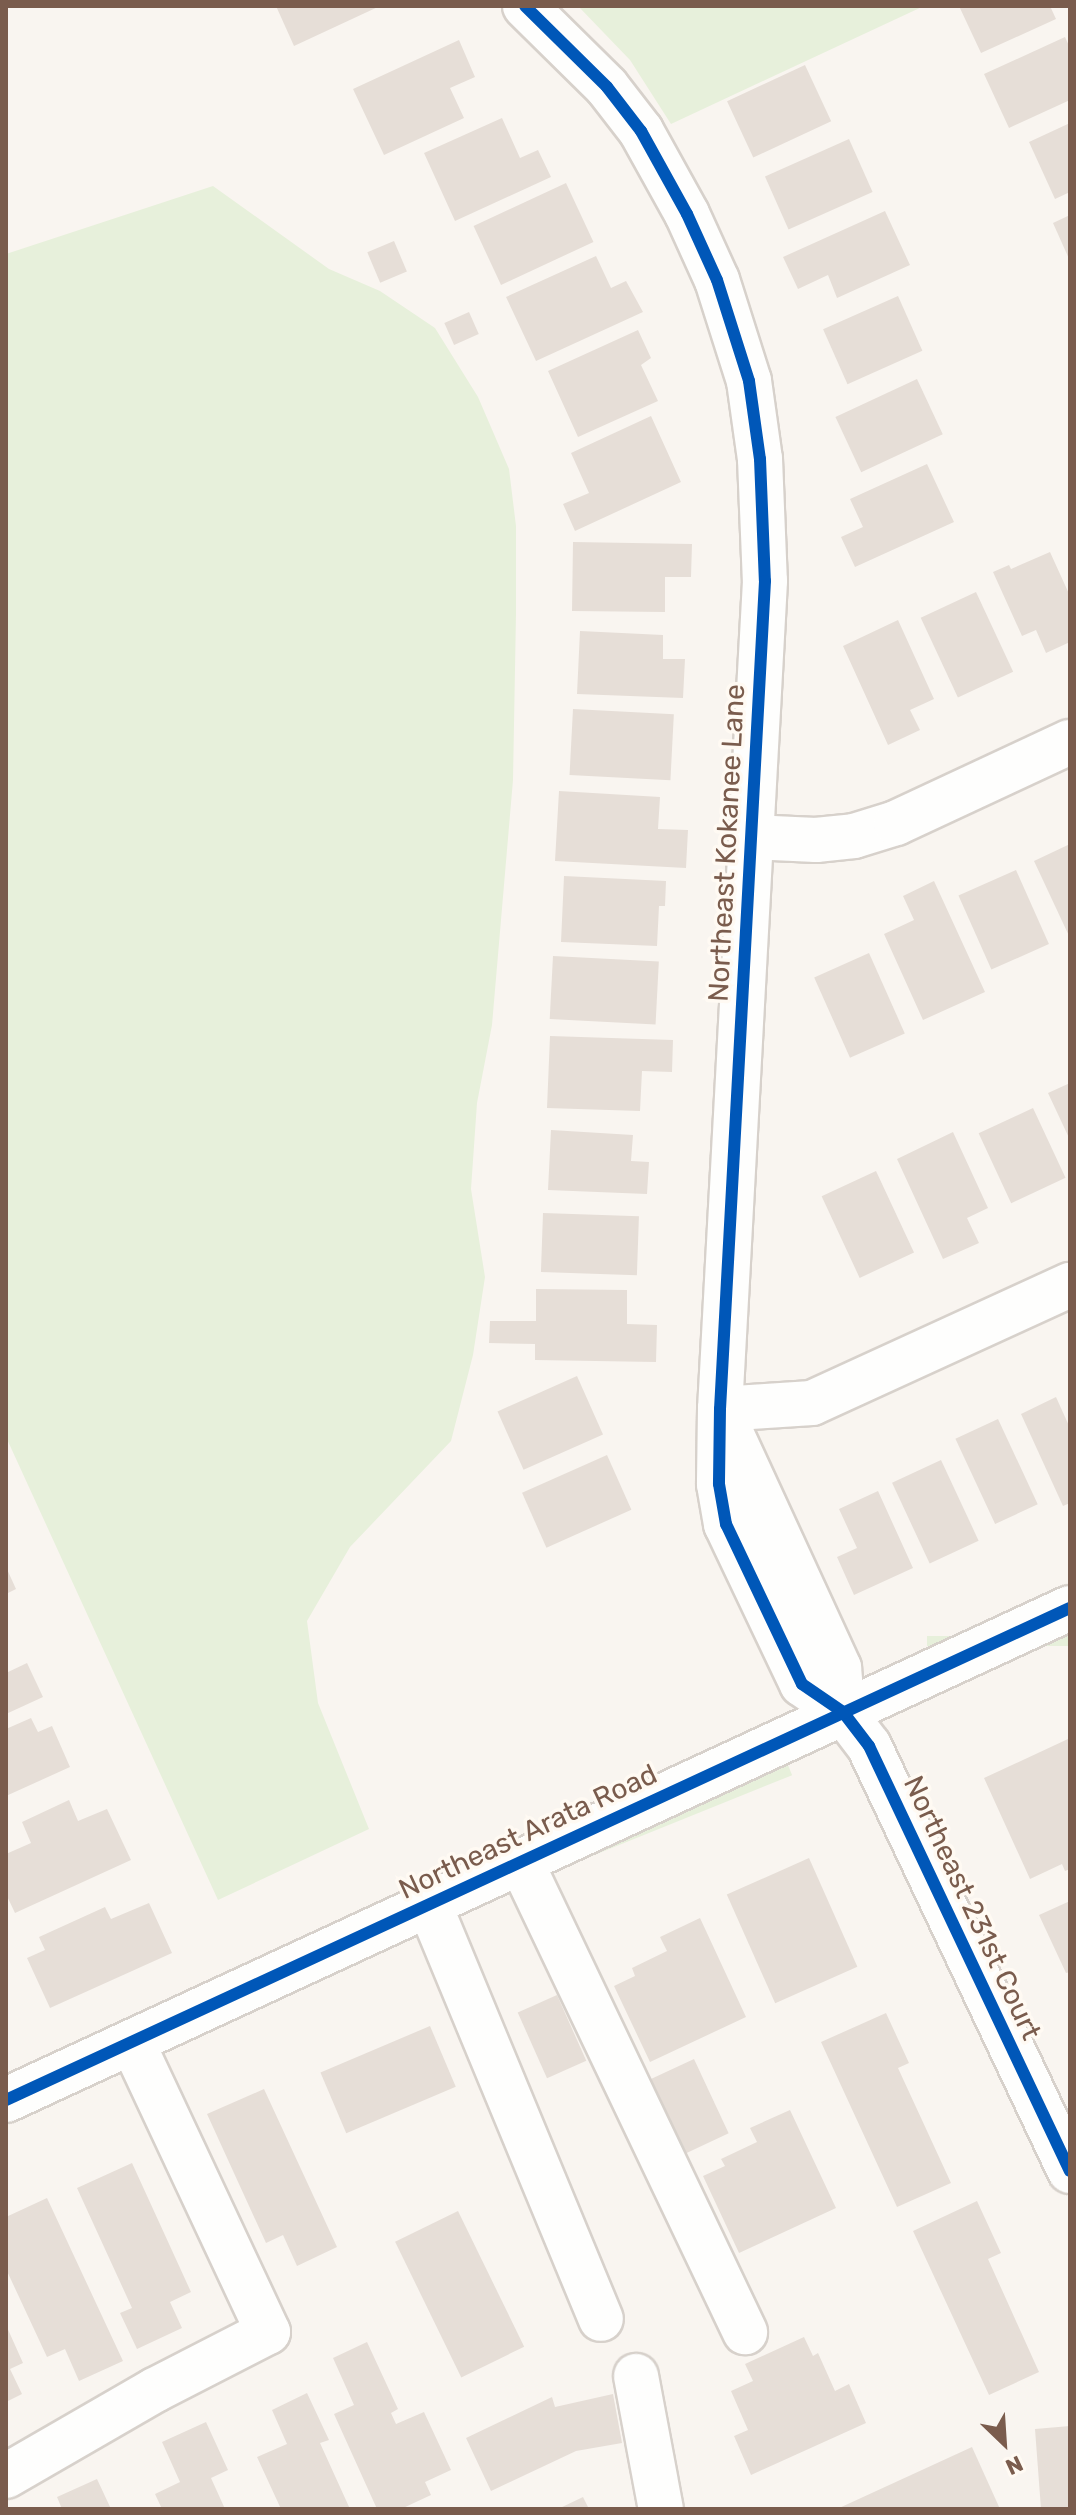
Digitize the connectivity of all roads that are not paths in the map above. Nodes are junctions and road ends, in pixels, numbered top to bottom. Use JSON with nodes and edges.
{"nodes":[{"id":1,"x":525,"y":6,"type":"edge"},
{"id":2,"x":1070,"y":742,"type":"edge"},
{"id":3,"x":751,"y":837,"type":"junction"},
{"id":4,"x":1070,"y":1285,"type":"edge"},
{"id":5,"x":720,"y":1409,"type":"junction"},
{"id":6,"x":1070,"y":1608,"type":"edge"},
{"id":7,"x":843,"y":1712,"type":"junction"},
{"id":8,"x":521,"y":1862,"type":"junction"},
{"id":9,"x":429,"y":1904,"type":"junction"},
{"id":10,"x":132,"y":2042,"type":"junction"},
{"id":11,"x":6,"y":2100,"type":"edge"},
{"id":12,"x":1070,"y":2171,"type":"edge"},
{"id":13,"x":601,"y":2319,"type":"dead end"},
{"id":14,"x":745,"y":2332,"type":"dead end"},
{"id":15,"x":636,"y":2376,"type":"dead end"},
{"id":16,"x":6,"y":2476,"type":"edge"},
{"id":17,"x":661,"y":2509,"type":"edge"}],
"edges":[{"from":1,"to":3,"type":"street","name":"Northeast Kokanee Lane"},
{"from":2,"to":3,"type":"street"},
{"from":3,"to":5,"type":"street","name":"Northeast Kokanee Lane"},
{"from":4,"to":5,"type":"street"},
{"from":5,"to":7,"type":"street","name":"Northeast Kokanee Lane"},
{"from":6,"to":7,"type":"street","name":"Northeast Arata Road"},
{"from":7,"to":8,"type":"street","name":"Northeast Arata Road"},
{"from":7,"to":12,"type":"street","name":"Northeast 231st Court"},
{"from":8,"to":9,"type":"street","name":"Northeast Arata Road"},
{"from":8,"to":14,"type":"street"},
{"from":9,"to":10,"type":"street","name":"Northeast Arata Road"},
{"from":9,"to":13,"type":"street"},
{"from":10,"to":11,"type":"street","name":"Northeast Arata Road"},
{"from":10,"to":16,"type":"street"},
{"from":15,"to":17,"type":"street"}]}
